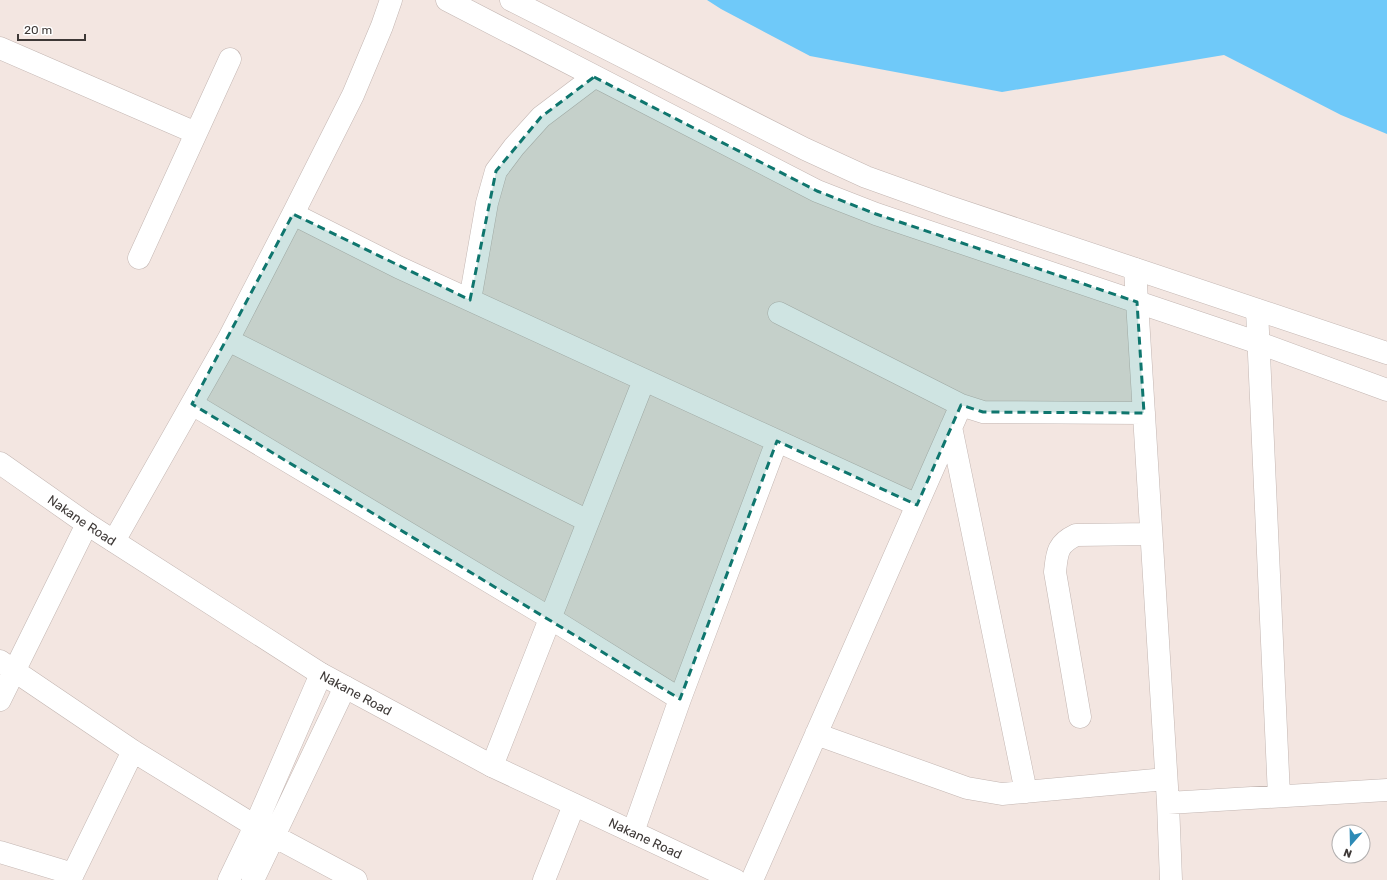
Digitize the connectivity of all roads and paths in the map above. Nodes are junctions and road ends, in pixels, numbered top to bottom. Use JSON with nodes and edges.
{"nodes":[{"id":1,"x":391,"y":0,"type":"edge"},
{"id":2,"x":447,"y":0,"type":"edge"},
{"id":3,"x":512,"y":0,"type":"edge"},
{"id":4,"x":0,"y":48,"type":"edge"},
{"id":5,"x":230,"y":59,"type":"dead end"},
{"id":6,"x":594,"y":77,"type":"junction"},
{"id":7,"x":196,"y":133,"type":"junction"},
{"id":8,"x":293,"y":214,"type":"junction"},
{"id":9,"x":139,"y":258,"type":"dead end"},
{"id":10,"x":1135,"y":269,"type":"junction"},
{"id":11,"x":470,"y":300,"type":"junction"},
{"id":12,"x":1137,"y":302,"type":"junction"},
{"id":13,"x":1257,"y":310,"type":"junction"},
{"id":14,"x":779,"y":312,"type":"dead end"},
{"id":15,"x":228,"y":340,"type":"junction"},
{"id":16,"x":1259,"y":344,"type":"junction"},
{"id":17,"x":1387,"y":353,"type":"edge"},
{"id":18,"x":644,"y":380,"type":"junction"},
{"id":19,"x":1387,"y":390,"type":"edge"},
{"id":20,"x":192,"y":404,"type":"junction"},
{"id":21,"x":961,"y":405,"type":"junction"},
{"id":22,"x":1144,"y":413,"type":"junction"},
{"id":23,"x":951,"y":428,"type":"junction"},
{"id":24,"x":777,"y":441,"type":"junction"},
{"id":25,"x":0,"y":464,"type":"edge"},
{"id":26,"x":917,"y":505,"type":"junction"},
{"id":27,"x":588,"y":521,"type":"junction"},
{"id":28,"x":87,"y":524,"type":"junction"},
{"id":29,"x":1151,"y":534,"type":"junction"},
{"id":30,"x":114,"y":541,"type":"junction"},
{"id":31,"x":550,"y":618,"type":"junction"},
{"id":32,"x":7,"y":666,"type":"edge"},
{"id":33,"x":321,"y":674,"type":"junction"},
{"id":34,"x":345,"y":687,"type":"junction"},
{"id":35,"x":680,"y":699,"type":"junction"},
{"id":36,"x":0,"y":700,"type":"edge"},
{"id":37,"x":1080,"y":717,"type":"dead end"},
{"id":38,"x":816,"y":734,"type":"junction"},
{"id":39,"x":133,"y":751,"type":"junction"},
{"id":40,"x":492,"y":766,"type":"junction"},
{"id":41,"x":1166,"y":779,"type":"junction"},
{"id":42,"x":1387,"y":790,"type":"edge"},
{"id":43,"x":1026,"y":792,"type":"junction"},
{"id":44,"x":1279,"y":796,"type":"junction"},
{"id":45,"x":1168,"y":803,"type":"junction"},
{"id":46,"x":574,"y":804,"type":"junction"},
{"id":47,"x":264,"y":831,"type":"junction"},
{"id":48,"x":633,"y":832,"type":"junction"},
{"id":49,"x":0,"y":852,"type":"edge"},
{"id":50,"x":708,"y":874,"type":"edge"},
{"id":51,"x":71,"y":877,"type":"edge"},
{"id":52,"x":229,"y":880,"type":"edge"},
{"id":53,"x":253,"y":880,"type":"edge"},
{"id":54,"x":356,"y":880,"type":"edge"},
{"id":55,"x":544,"y":880,"type":"edge"},
{"id":56,"x":735,"y":880,"type":"edge"},
{"id":57,"x":752,"y":880,"type":"edge"},
{"id":58,"x":1171,"y":880,"type":"edge"}],
"edges":[{"from":1,"to":8,"type":"street"},
{"from":2,"to":6,"type":"street"},
{"from":3,"to":10,"type":"street"},
{"from":4,"to":7,"type":"street"},
{"from":5,"to":7,"type":"street"},
{"from":6,"to":11,"type":"street"},
{"from":6,"to":12,"type":"street"},
{"from":7,"to":9,"type":"street"},
{"from":8,"to":11,"type":"street"},
{"from":8,"to":15,"type":"street"},
{"from":10,"to":12,"type":"street"},
{"from":10,"to":13,"type":"street"},
{"from":11,"to":18,"type":"street"},
{"from":12,"to":16,"type":"street"},
{"from":12,"to":22,"type":"street"},
{"from":13,"to":16,"type":"street"},
{"from":13,"to":17,"type":"street"},
{"from":14,"to":21,"type":"street"},
{"from":15,"to":20,"type":"street"},
{"from":15,"to":27,"type":"street"},
{"from":16,"to":19,"type":"street"},
{"from":16,"to":44,"type":"street"},
{"from":18,"to":24,"type":"street"},
{"from":18,"to":27,"type":"street"},
{"from":20,"to":30,"type":"street"},
{"from":20,"to":31,"type":"street"},
{"from":21,"to":22,"type":"street"},
{"from":21,"to":23,"type":"street"},
{"from":22,"to":29,"type":"street"},
{"from":23,"to":26,"type":"street"},
{"from":23,"to":43,"type":"street"},
{"from":24,"to":26,"type":"street"},
{"from":24,"to":35,"type":"street"},
{"from":25,"to":28,"type":"street","name":"Nakane Road"},
{"from":26,"to":38,"type":"street"},
{"from":27,"to":31,"type":"street"},
{"from":28,"to":30,"type":"street","name":"Nakane Road"},
{"from":28,"to":32,"type":"street"},
{"from":29,"to":37,"type":"street"},
{"from":29,"to":41,"type":"street"},
{"from":30,"to":33,"type":"street","name":"Nakane Road"},
{"from":31,"to":35,"type":"street"},
{"from":31,"to":40,"type":"street"},
{"from":32,"to":36,"type":"street"},
{"from":32,"to":39,"type":"street"},
{"from":33,"to":34,"type":"street","name":"Nakane Road"},
{"from":33,"to":47,"type":"street"},
{"from":34,"to":40,"type":"street","name":"Nakane Road"},
{"from":34,"to":47,"type":"street"},
{"from":35,"to":48,"type":"street"},
{"from":38,"to":43,"type":"street"},
{"from":38,"to":57,"type":"street"},
{"from":39,"to":47,"type":"street"},
{"from":39,"to":51,"type":"street"},
{"from":40,"to":46,"type":"street","name":"Nakane Road"},
{"from":41,"to":43,"type":"street"},
{"from":41,"to":45,"type":"street"},
{"from":42,"to":44,"type":"street"},
{"from":44,"to":45,"type":"street"},
{"from":45,"to":58,"type":"street"},
{"from":46,"to":48,"type":"street","name":"Nakane Road"},
{"from":46,"to":55,"type":"street"},
{"from":47,"to":52,"type":"street"},
{"from":47,"to":53,"type":"street"},
{"from":47,"to":54,"type":"street"},
{"from":48,"to":50,"type":"street","name":"Nakane Road"},
{"from":49,"to":51,"type":"street"},
{"from":50,"to":56,"type":"street","name":"Nakane Road"}]}
